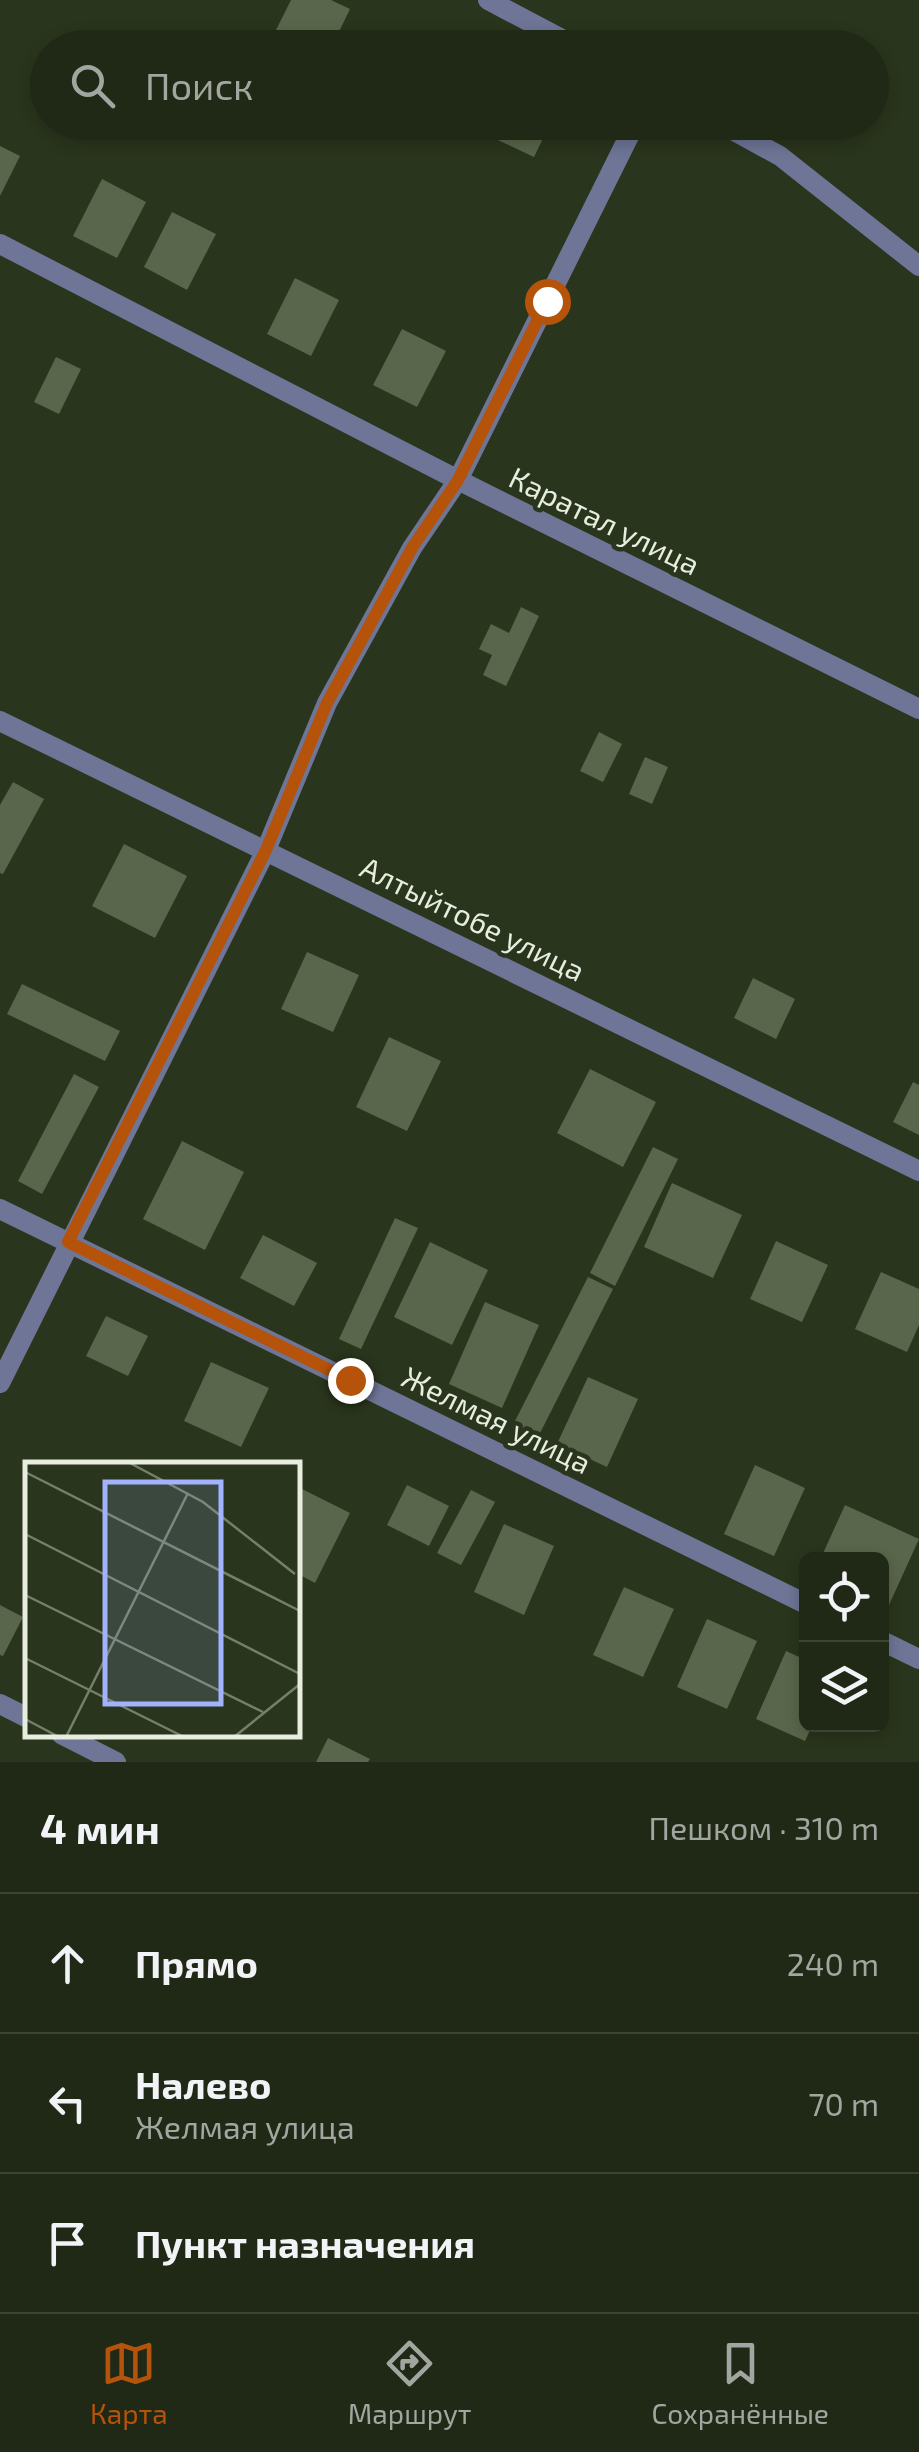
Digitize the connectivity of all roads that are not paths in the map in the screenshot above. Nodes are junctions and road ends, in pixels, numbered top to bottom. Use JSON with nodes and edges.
{"nodes":[{"id":1,"x":488,"y":0,"type":"edge"},
{"id":2,"x":546,"y":30,"type":"edge"},
{"id":3,"x":627,"y":140,"type":"edge"},
{"id":4,"x":751,"y":140,"type":"edge"},
{"id":5,"x":0,"y":244,"type":"edge"},
{"id":6,"x":919,"y":266,"type":"edge"},
{"id":7,"x":458,"y":480,"type":"junction"},
{"id":8,"x":919,"y":709,"type":"edge"},
{"id":9,"x":0,"y":720,"type":"edge"},
{"id":10,"x":266,"y":850,"type":"junction"},
{"id":11,"x":919,"y":1172,"type":"edge"},
{"id":12,"x":0,"y":1209,"type":"edge"},
{"id":13,"x":68,"y":1242,"type":"junction"},
{"id":14,"x":0,"y":1383,"type":"edge"},
{"id":15,"x":799,"y":1601,"type":"edge"},
{"id":16,"x":884,"y":1642,"type":"edge"},
{"id":17,"x":919,"y":1659,"type":"edge"},
{"id":18,"x":0,"y":1704,"type":"edge"},
{"id":19,"x":25,"y":1716,"type":"edge"},
{"id":20,"x":67,"y":1737,"type":"edge"},
{"id":21,"x":116,"y":1762,"type":"edge"}],
"edges":[{"from":1,"to":2,"type":"street"},
{"from":3,"to":7,"type":"street"},
{"from":4,"to":6,"type":"street"},
{"from":5,"to":7,"type":"street","name":"Каратал улица"},
{"from":7,"to":8,"type":"street","name":"Каратал улица"},
{"from":7,"to":10,"type":"street"},
{"from":9,"to":10,"type":"street","name":"Алтыйтобе улица"},
{"from":10,"to":11,"type":"street","name":"Алтыйтобе улица"},
{"from":10,"to":13,"type":"street"},
{"from":12,"to":13,"type":"street","name":"Желмая улица"},
{"from":13,"to":14,"type":"street"},
{"from":13,"to":15,"type":"street","name":"Желмая улица"},
{"from":16,"to":17,"type":"street"},
{"from":18,"to":19,"type":"street"},
{"from":20,"to":21,"type":"street"}]}
